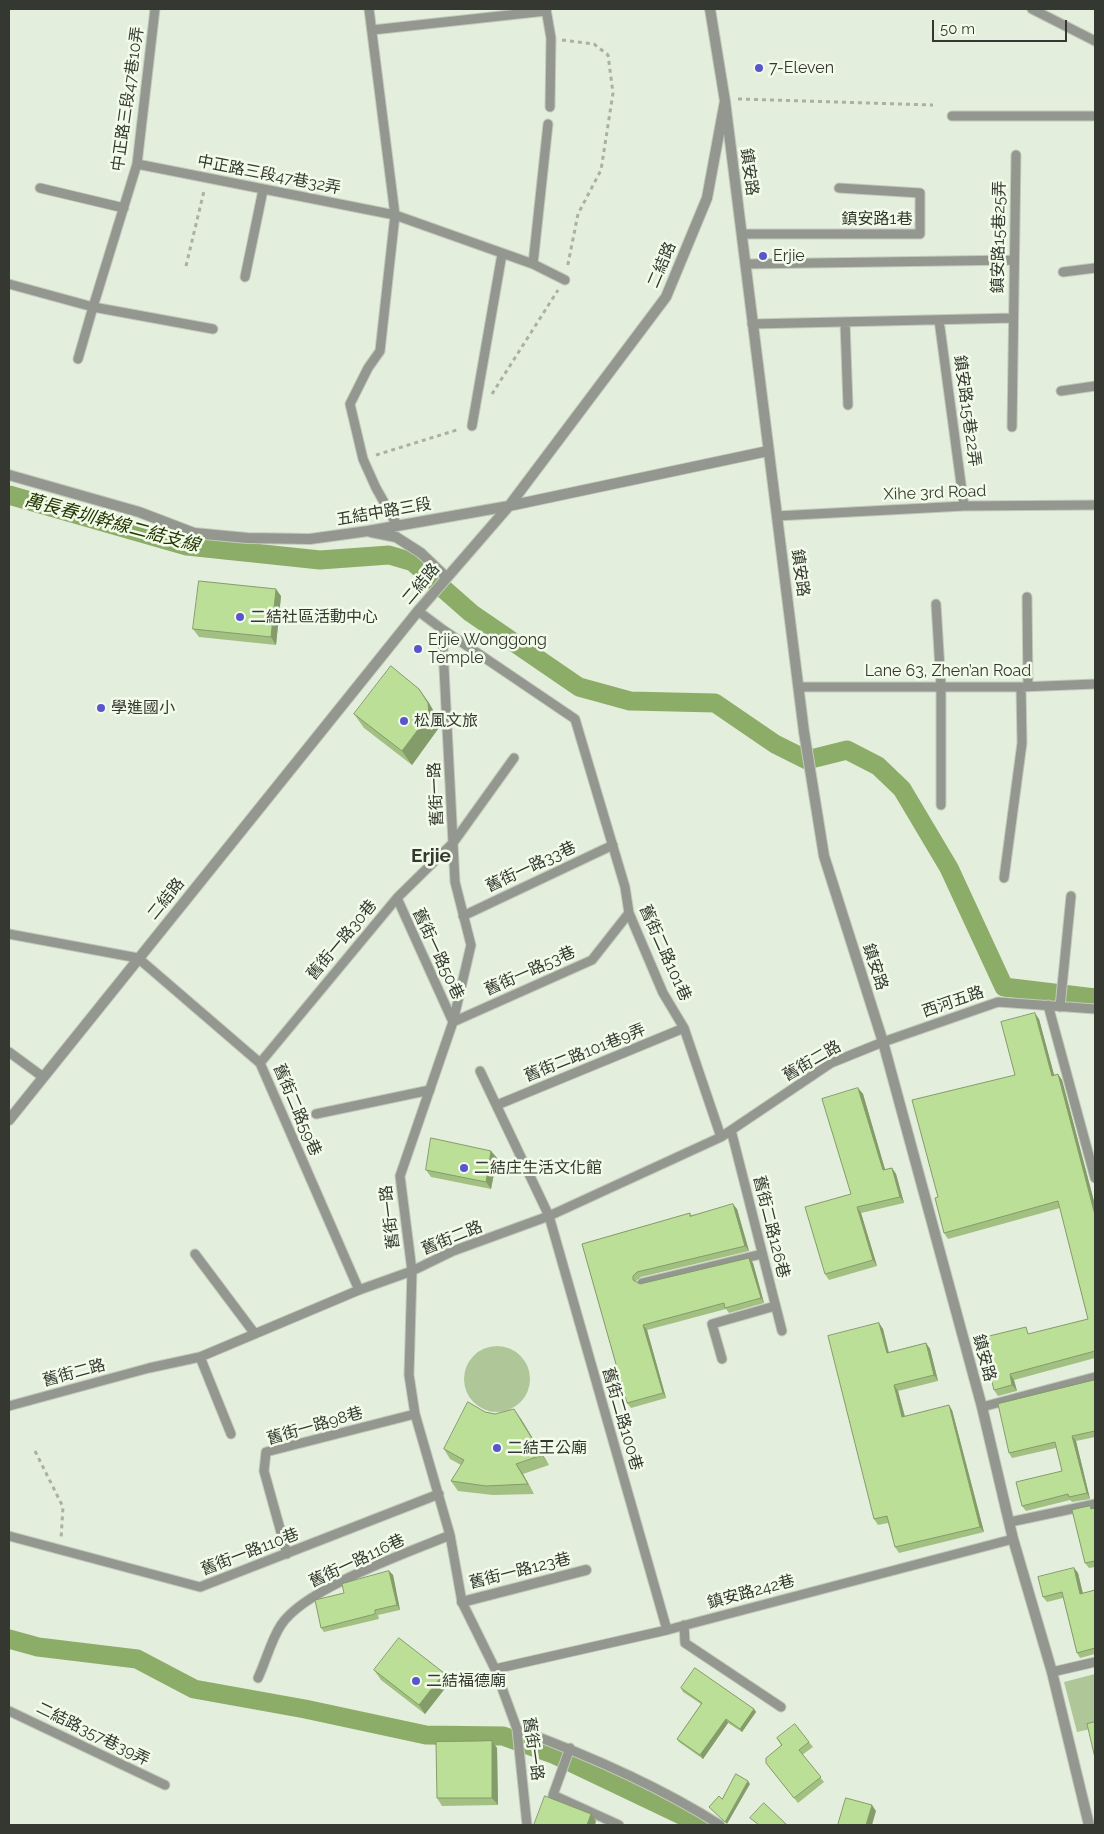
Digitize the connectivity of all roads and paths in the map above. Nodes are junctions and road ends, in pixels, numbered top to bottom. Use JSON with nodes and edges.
{"nodes":[{"id":1,"x":155,"y":9,"type":"edge"},
{"id":2,"x":369,"y":9,"type":"edge"},
{"id":3,"x":710,"y":9,"type":"edge"},
{"id":4,"x":1032,"y":9,"type":"edge"},
{"id":5,"x":546,"y":10,"type":"edge"},
{"id":6,"x":372,"y":30,"type":"junction"},
{"id":7,"x":551,"y":38,"type":"junction"},
{"id":8,"x":1095,"y":41,"type":"edge"},
{"id":9,"x":725,"y":101,"type":"junction"},
{"id":10,"x":933,"y":105,"type":"dead end"},
{"id":11,"x":550,"y":107,"type":"dead end"},
{"id":12,"x":952,"y":116,"type":"dead end"},
{"id":13,"x":1095,"y":116,"type":"edge"},
{"id":14,"x":548,"y":124,"type":"dead end"},
{"id":15,"x":1016,"y":155,"type":"dead end"},
{"id":16,"x":137,"y":164,"type":"junction"},
{"id":17,"x":207,"y":178,"type":"junction"},
{"id":18,"x":40,"y":188,"type":"dead end"},
{"id":19,"x":839,"y":188,"type":"dead end"},
{"id":20,"x":263,"y":190,"type":"junction"},
{"id":21,"x":124,"y":208,"type":"junction"},
{"id":22,"x":395,"y":216,"type":"junction"},
{"id":23,"x":742,"y":234,"type":"junction"},
{"id":24,"x":502,"y":254,"type":"junction"},
{"id":25,"x":1014,"y":260,"type":"junction"},
{"id":26,"x":533,"y":264,"type":"junction"},
{"id":27,"x":746,"y":264,"type":"junction"},
{"id":28,"x":186,"y":266,"type":"dead end"},
{"id":29,"x":1095,"y":268,"type":"edge"},
{"id":30,"x":1063,"y":272,"type":"dead end"},
{"id":31,"x":245,"y":276,"type":"dead end"},
{"id":32,"x":565,"y":280,"type":"junction"},
{"id":33,"x":9,"y":284,"type":"edge"},
{"id":34,"x":93,"y":307,"type":"junction"},
{"id":35,"x":1013,"y":318,"type":"junction"},
{"id":36,"x":939,"y":320,"type":"junction"},
{"id":37,"x":845,"y":322,"type":"junction"},
{"id":38,"x":752,"y":324,"type":"junction"},
{"id":39,"x":213,"y":329,"type":"dead end"},
{"id":40,"x":78,"y":359,"type":"dead end"},
{"id":41,"x":1095,"y":386,"type":"edge"},
{"id":42,"x":1061,"y":390,"type":"dead end"},
{"id":43,"x":487,"y":402,"type":"dead end"},
{"id":44,"x":848,"y":404,"type":"dead end"},
{"id":45,"x":472,"y":426,"type":"joint"},
{"id":46,"x":1012,"y":427,"type":"dead end"},
{"id":47,"x":768,"y":451,"type":"junction"},
{"id":48,"x":363,"y":459,"type":"junction"},
{"id":49,"x":9,"y":475,"type":"edge"},
{"id":50,"x":1095,"y":505,"type":"edge"},
{"id":51,"x":509,"y":506,"type":"junction"},
{"id":52,"x":964,"y":506,"type":"junction"},
{"id":53,"x":777,"y":516,"type":"junction"},
{"id":54,"x":397,"y":524,"type":"junction"},
{"id":55,"x":368,"y":531,"type":"junction"},
{"id":56,"x":444,"y":580,"type":"junction"},
{"id":57,"x":1027,"y":596,"type":"dead end"},
{"id":58,"x":936,"y":604,"type":"dead end"},
{"id":59,"x":418,"y":611,"type":"junction"},
{"id":60,"x":442,"y":629,"type":"junction"},
{"id":61,"x":1095,"y":684,"type":"edge"},
{"id":62,"x":940,"y":686,"type":"junction"},
{"id":63,"x":800,"y":687,"type":"junction"},
{"id":64,"x":1025,"y":687,"type":"junction"},
{"id":65,"x":514,"y":758,"type":"dead end"},
{"id":66,"x":941,"y":805,"type":"dead end"},
{"id":67,"x":453,"y":843,"type":"junction"},
{"id":68,"x":612,"y":845,"type":"junction"},
{"id":69,"x":1004,"y":878,"type":"dead end"},
{"id":70,"x":1070,"y":896,"type":"dead end"},
{"id":71,"x":397,"y":898,"type":"junction"},
{"id":72,"x":629,"y":913,"type":"junction"},
{"id":73,"x":463,"y":916,"type":"junction"},
{"id":74,"x":9,"y":934,"type":"edge"},
{"id":75,"x":138,"y":958,"type":"junction"},
{"id":76,"x":1048,"y":1005,"type":"junction"},
{"id":77,"x":1060,"y":1006,"type":"junction"},
{"id":78,"x":1095,"y":1009,"type":"edge"},
{"id":79,"x":453,"y":1022,"type":"junction"},
{"id":80,"x":684,"y":1028,"type":"junction"},
{"id":81,"x":883,"y":1042,"type":"junction"},
{"id":82,"x":9,"y":1052,"type":"edge"},
{"id":83,"x":260,"y":1063,"type":"junction"},
{"id":84,"x":480,"y":1071,"type":"dead end"},
{"id":85,"x":43,"y":1077,"type":"junction"},
{"id":86,"x":430,"y":1090,"type":"junction"},
{"id":87,"x":497,"y":1105,"type":"junction"},
{"id":88,"x":316,"y":1114,"type":"dead end"},
{"id":89,"x":9,"y":1120,"type":"edge"},
{"id":90,"x":731,"y":1130,"type":"junction"},
{"id":91,"x":721,"y":1137,"type":"junction"},
{"id":92,"x":1095,"y":1178,"type":"edge"},
{"id":93,"x":549,"y":1216,"type":"junction"},
{"id":94,"x":195,"y":1254,"type":"dead end"},
{"id":95,"x":762,"y":1254,"type":"junction"},
{"id":96,"x":412,"y":1271,"type":"junction"},
{"id":97,"x":642,"y":1283,"type":"edge"},
{"id":98,"x":359,"y":1290,"type":"junction"},
{"id":99,"x":776,"y":1306,"type":"junction"},
{"id":100,"x":782,"y":1331,"type":"dead end"},
{"id":101,"x":255,"y":1334,"type":"junction"},
{"id":102,"x":200,"y":1357,"type":"junction"},
{"id":103,"x":722,"y":1359,"type":"dead end"},
{"id":104,"x":1095,"y":1377,"type":"edge"},
{"id":105,"x":9,"y":1406,"type":"edge"},
{"id":106,"x":982,"y":1407,"type":"junction"},
{"id":107,"x":414,"y":1414,"type":"junction"},
{"id":108,"x":231,"y":1434,"type":"dead end"},
{"id":109,"x":35,"y":1451,"type":"dead end"},
{"id":110,"x":439,"y":1494,"type":"junction"},
{"id":111,"x":1095,"y":1504,"type":"edge"},
{"id":112,"x":1010,"y":1522,"type":"junction"},
{"id":113,"x":450,"y":1535,"type":"junction"},
{"id":114,"x":9,"y":1536,"type":"edge"},
{"id":115,"x":1013,"y":1538,"type":"junction"},
{"id":116,"x":61,"y":1550,"type":"junction"},
{"id":117,"x":287,"y":1554,"type":"junction"},
{"id":118,"x":586,"y":1570,"type":"dead end"},
{"id":119,"x":462,"y":1602,"type":"junction"},
{"id":120,"x":684,"y":1626,"type":"junction"},
{"id":121,"x":668,"y":1630,"type":"junction"},
{"id":122,"x":1095,"y":1662,"type":"edge"},
{"id":123,"x":495,"y":1669,"type":"junction"},
{"id":124,"x":1052,"y":1672,"type":"junction"},
{"id":125,"x":258,"y":1678,"type":"dead end"},
{"id":126,"x":781,"y":1707,"type":"dead end"},
{"id":127,"x":9,"y":1712,"type":"edge"},
{"id":128,"x":517,"y":1729,"type":"junction"},
{"id":129,"x":570,"y":1748,"type":"junction"},
{"id":130,"x":165,"y":1785,"type":"dead end"},
{"id":131,"x":527,"y":1825,"type":"edge"},
{"id":132,"x":619,"y":1825,"type":"edge"},
{"id":133,"x":720,"y":1825,"type":"edge"},
{"id":134,"x":1089,"y":1825,"type":"edge"}],
"edges":[{"from":1,"to":16,"type":"lane","name":"中正路三段47巷10弄"},
{"from":2,"to":6,"type":"lane"},
{"from":3,"to":9,"type":"street","name":"二結路"},
{"from":4,"to":8,"type":"lane"},
{"from":5,"to":6,"type":"lane"},
{"from":5,"to":7,"type":"lane"},
{"from":6,"to":22,"type":"lane"},
{"from":7,"to":11,"type":"lane"},
{"from":7,"to":32,"type":"path"},
{"from":9,"to":10,"type":"path"},
{"from":9,"to":23,"type":"street","name":"鎮安路"},
{"from":9,"to":51,"type":"street","name":"二結路"},
{"from":12,"to":13,"type":"lane"},
{"from":14,"to":26,"type":"lane"},
{"from":15,"to":25,"type":"lane","name":"鎮安路15巷25弄"},
{"from":16,"to":17,"type":"lane","name":"中正路三段47巷32弄"},
{"from":16,"to":21,"type":"lane","name":"中正路三段47巷10弄"},
{"from":17,"to":20,"type":"lane","name":"中正路三段47巷32弄"},
{"from":17,"to":28,"type":"path"},
{"from":18,"to":21,"type":"lane"},
{"from":19,"to":23,"type":"lane","name":"鎮安路1巷"},
{"from":20,"to":22,"type":"lane","name":"中正路三段47巷32弄"},
{"from":20,"to":31,"type":"lane"},
{"from":21,"to":34,"type":"lane","name":"中正路三段47巷10弄"},
{"from":22,"to":24,"type":"lane","name":"中正路三段47巷32弄"},
{"from":22,"to":48,"type":"lane"},
{"from":23,"to":27,"type":"street","name":"鎮安路"},
{"from":24,"to":26,"type":"lane","name":"中正路三段47巷32弄"},
{"from":24,"to":45,"type":"lane"},
{"from":25,"to":27,"type":"lane"},
{"from":25,"to":35,"type":"lane","name":"鎮安路15巷25弄"},
{"from":26,"to":32,"type":"lane","name":"中正路三段47巷32弄"},
{"from":27,"to":38,"type":"street","name":"鎮安路"},
{"from":29,"to":30,"type":"lane"},
{"from":32,"to":43,"type":"path"},
{"from":33,"to":34,"type":"lane"},
{"from":34,"to":39,"type":"lane"},
{"from":34,"to":40,"type":"lane","name":"中正路三段47巷10弄"},
{"from":35,"to":36,"type":"lane"},
{"from":35,"to":46,"type":"lane","name":"鎮安路15巷25弄"},
{"from":36,"to":37,"type":"lane"},
{"from":36,"to":52,"type":"lane","name":"鎮安路15巷22弄"},
{"from":37,"to":38,"type":"lane"},
{"from":37,"to":44,"type":"lane"},
{"from":38,"to":47,"type":"street","name":"鎮安路"},
{"from":41,"to":42,"type":"lane"},
{"from":45,"to":48,"type":"path"},
{"from":47,"to":51,"type":"street","name":"五結中路三段"},
{"from":47,"to":53,"type":"street","name":"鎮安路"},
{"from":48,"to":54,"type":"lane"},
{"from":49,"to":55,"type":"street","name":"五結中路三段"},
{"from":50,"to":52,"type":"lane","name":"Xihe 3rd Road"},
{"from":51,"to":54,"type":"street","name":"五結中路三段"},
{"from":51,"to":56,"type":"street","name":"二結路"},
{"from":52,"to":53,"type":"lane","name":"Xihe 3rd Road"},
{"from":53,"to":63,"type":"street","name":"鎮安路"},
{"from":54,"to":55,"type":"street","name":"五結中路三段"},
{"from":55,"to":56,"type":"street"},
{"from":56,"to":59,"type":"street","name":"二結路"},
{"from":57,"to":64,"type":"lane"},
{"from":58,"to":62,"type":"lane"},
{"from":59,"to":60,"type":"lane"},
{"from":59,"to":75,"type":"street","name":"二結路"},
{"from":60,"to":67,"type":"lane","name":"舊街一路"},
{"from":60,"to":68,"type":"lane","name":"舊街二路101巷"},
{"from":61,"to":64,"type":"lane","name":"Lane 63, Zhen’an Road"},
{"from":62,"to":63,"type":"lane","name":"Lane 63, Zhen’an Road"},
{"from":62,"to":64,"type":"lane","name":"Lane 63, Zhen’an Road"},
{"from":62,"to":66,"type":"lane"},
{"from":63,"to":81,"type":"street","name":"鎮安路"},
{"from":64,"to":69,"type":"lane"},
{"from":65,"to":67,"type":"lane","name":"舊街一路30巷"},
{"from":67,"to":71,"type":"lane","name":"舊街一路30巷"},
{"from":67,"to":73,"type":"lane","name":"舊街一路"},
{"from":68,"to":72,"type":"lane","name":"舊街二路101巷"},
{"from":68,"to":73,"type":"lane","name":"舊街一路33巷"},
{"from":70,"to":77,"type":"lane"},
{"from":71,"to":79,"type":"lane","name":"舊街一路50巷"},
{"from":71,"to":83,"type":"lane","name":"舊街一路30巷"},
{"from":72,"to":79,"type":"lane","name":"舊街一路53巷"},
{"from":72,"to":80,"type":"lane","name":"舊街二路101巷"},
{"from":73,"to":79,"type":"lane","name":"舊街一路"},
{"from":74,"to":75,"type":"lane"},
{"from":75,"to":83,"type":"lane","name":"舊街二路59巷"},
{"from":75,"to":85,"type":"street","name":"二結路"},
{"from":76,"to":77,"type":"lane","name":"西河五路"},
{"from":76,"to":81,"type":"lane","name":"西河五路"},
{"from":76,"to":92,"type":"lane"},
{"from":77,"to":78,"type":"lane","name":"西河五路"},
{"from":79,"to":86,"type":"lane","name":"舊街一路"},
{"from":80,"to":87,"type":"lane","name":"舊街二路101巷9弄"},
{"from":80,"to":91,"type":"lane","name":"舊街二路101巷"},
{"from":81,"to":90,"type":"lane","name":"舊街二路"},
{"from":81,"to":106,"type":"street","name":"鎮安路"},
{"from":82,"to":85,"type":"lane"},
{"from":83,"to":98,"type":"lane","name":"舊街二路59巷"},
{"from":84,"to":87,"type":"lane","name":"舊街二路100巷"},
{"from":85,"to":89,"type":"street","name":"二結路"},
{"from":86,"to":88,"type":"lane"},
{"from":86,"to":96,"type":"lane","name":"舊街一路"},
{"from":87,"to":93,"type":"lane","name":"舊街二路100巷"},
{"from":90,"to":91,"type":"lane","name":"舊街二路"},
{"from":90,"to":95,"type":"lane","name":"舊街二路126巷"},
{"from":91,"to":93,"type":"lane","name":"舊街二路"},
{"from":93,"to":96,"type":"lane","name":"舊街二路"},
{"from":93,"to":121,"type":"lane","name":"舊街二路100巷"},
{"from":94,"to":101,"type":"lane"},
{"from":95,"to":97,"type":"lane"},
{"from":95,"to":99,"type":"lane","name":"舊街二路126巷"},
{"from":96,"to":98,"type":"lane","name":"舊街二路"},
{"from":96,"to":107,"type":"lane","name":"舊街一路"},
{"from":98,"to":101,"type":"lane","name":"舊街二路"},
{"from":99,"to":100,"type":"lane","name":"舊街二路126巷"},
{"from":99,"to":103,"type":"lane"},
{"from":101,"to":102,"type":"lane","name":"舊街二路"},
{"from":102,"to":105,"type":"lane","name":"舊街二路"},
{"from":102,"to":108,"type":"lane"},
{"from":104,"to":106,"type":"lane"},
{"from":106,"to":112,"type":"street","name":"鎮安路"},
{"from":107,"to":110,"type":"lane","name":"舊街一路"},
{"from":107,"to":117,"type":"lane","name":"舊街一路98巷"},
{"from":109,"to":116,"type":"path"},
{"from":110,"to":113,"type":"lane","name":"舊街一路"},
{"from":110,"to":117,"type":"lane","name":"舊街一路110巷"},
{"from":111,"to":112,"type":"lane"},
{"from":112,"to":115,"type":"street","name":"鎮安路"},
{"from":113,"to":119,"type":"lane","name":"舊街一路"},
{"from":113,"to":125,"type":"lane","name":"舊街一路116巷"},
{"from":114,"to":116,"type":"lane","name":"舊街一路110巷"},
{"from":115,"to":120,"type":"lane","name":"鎮安路242巷"},
{"from":115,"to":124,"type":"street","name":"鎮安路"},
{"from":116,"to":117,"type":"lane","name":"舊街一路110巷"},
{"from":118,"to":119,"type":"street","name":"舊街一路123巷"},
{"from":119,"to":123,"type":"lane","name":"舊街一路"},
{"from":120,"to":121,"type":"lane","name":"鎮安路242巷"},
{"from":120,"to":126,"type":"lane"},
{"from":121,"to":123,"type":"lane","name":"鎮安路242巷"},
{"from":122,"to":124,"type":"lane"},
{"from":123,"to":128,"type":"lane","name":"舊街一路"},
{"from":124,"to":134,"type":"street","name":"鎮安路"},
{"from":127,"to":130,"type":"lane","name":"二結路357巷39弄"},
{"from":128,"to":129,"type":"lane"},
{"from":128,"to":131,"type":"lane","name":"舊街一路"},
{"from":129,"to":132,"type":"lane"},
{"from":129,"to":133,"type":"lane"}]}
